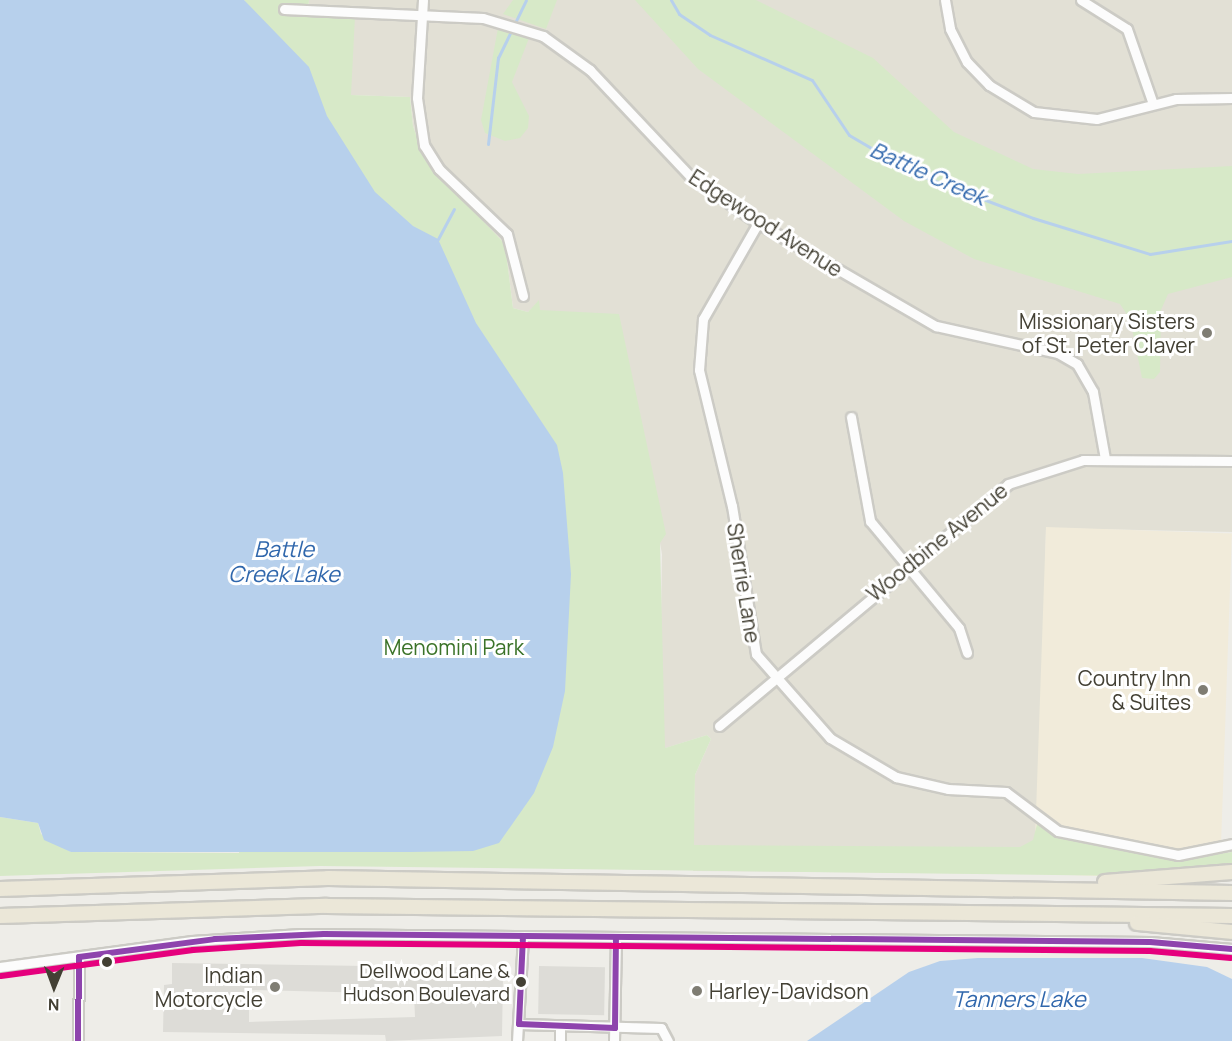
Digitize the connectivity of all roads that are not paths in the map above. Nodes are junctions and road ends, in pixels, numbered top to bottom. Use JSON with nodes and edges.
{"nodes":[{"id":1,"x":423,"y":0,"type":"edge"},
{"id":2,"x":945,"y":0,"type":"edge"},
{"id":3,"x":1081,"y":0,"type":"edge"},
{"id":4,"x":284,"y":9,"type":"dead end"},
{"id":5,"x":421,"y":13,"type":"junction"},
{"id":6,"x":1232,"y":98,"type":"edge"},
{"id":7,"x":1153,"y":104,"type":"junction"},
{"id":8,"x":758,"y":223,"type":"junction"},
{"id":9,"x":523,"y":296,"type":"dead end"},
{"id":10,"x":851,"y":417,"type":"dead end"},
{"id":11,"x":1105,"y":459,"type":"junction"},
{"id":12,"x":1232,"y":461,"type":"edge"},
{"id":13,"x":905,"y":566,"type":"junction"},
{"id":14,"x":967,"y":653,"type":"dead end"},
{"id":15,"x":775,"y":678,"type":"junction"},
{"id":16,"x":719,"y":726,"type":"dead end"},
{"id":17,"x":1232,"y":844,"type":"edge"},
{"id":18,"x":1232,"y":872,"type":"edge"},
{"id":19,"x":0,"y":889,"type":"edge"},
{"id":20,"x":993,"y":889,"type":"junction"},
{"id":21,"x":1232,"y":893,"type":"edge"},
{"id":22,"x":1006,"y":914,"type":"junction"},
{"id":23,"x":0,"y":916,"type":"edge"},
{"id":24,"x":1232,"y":916,"type":"edge"},
{"id":25,"x":1232,"y":932,"type":"edge"},
{"id":26,"x":523,"y":936,"type":"junction"},
{"id":27,"x":616,"y":938,"type":"junction"},
{"id":28,"x":1232,"y":950,"type":"edge"},
{"id":29,"x":79,"y":957,"type":"junction"},
{"id":30,"x":0,"y":967,"type":"edge"},
{"id":31,"x":519,"y":1024,"type":"junction"},
{"id":32,"x":560,"y":1026,"type":"junction"},
{"id":33,"x":615,"y":1028,"type":"junction"},
{"id":34,"x":78,"y":1041,"type":"edge"},
{"id":35,"x":517,"y":1041,"type":"edge"},
{"id":36,"x":560,"y":1041,"type":"edge"},
{"id":37,"x":615,"y":1041,"type":"edge"},
{"id":38,"x":668,"y":1041,"type":"edge"}],
"edges":[{"from":1,"to":5,"type":"street"},
{"from":2,"to":7,"type":"street"},
{"from":3,"to":7,"type":"street"},
{"from":4,"to":5,"type":"street","name":"Edgewood Avenue"},
{"from":5,"to":8,"type":"street","name":"Edgewood Avenue"},
{"from":5,"to":9,"type":"street"},
{"from":6,"to":7,"type":"street"},
{"from":8,"to":11,"type":"street","name":"Edgewood Avenue"},
{"from":8,"to":15,"type":"street","name":"Sherrie Lane"},
{"from":10,"to":13,"type":"street"},
{"from":11,"to":12,"type":"street","name":"Woodbine Avenue"},
{"from":11,"to":13,"type":"street","name":"Woodbine Avenue"},
{"from":13,"to":14,"type":"street"},
{"from":13,"to":15,"type":"street","name":"Woodbine Avenue"},
{"from":15,"to":16,"type":"street","name":"Woodbine Avenue"},
{"from":15,"to":17,"type":"street","name":"Sherrie Lane"},
{"from":18,"to":20,"type":"highway"},
{"from":19,"to":20,"type":"highway"},
{"from":20,"to":21,"type":"highway"},
{"from":22,"to":23,"type":"highway"},
{"from":22,"to":24,"type":"highway"},
{"from":22,"to":25,"type":"highway"},
{"from":26,"to":27,"type":"street"},
{"from":26,"to":29,"type":"street"},
{"from":26,"to":31,"type":"street"},
{"from":27,"to":28,"type":"street"},
{"from":27,"to":33,"type":"street"},
{"from":29,"to":30,"type":"street"},
{"from":29,"to":34,"type":"street"},
{"from":31,"to":32,"type":"street"},
{"from":31,"to":35,"type":"street"},
{"from":32,"to":33,"type":"street"},
{"from":32,"to":36,"type":"street"},
{"from":33,"to":37,"type":"street"},
{"from":33,"to":38,"type":"street"}]}
